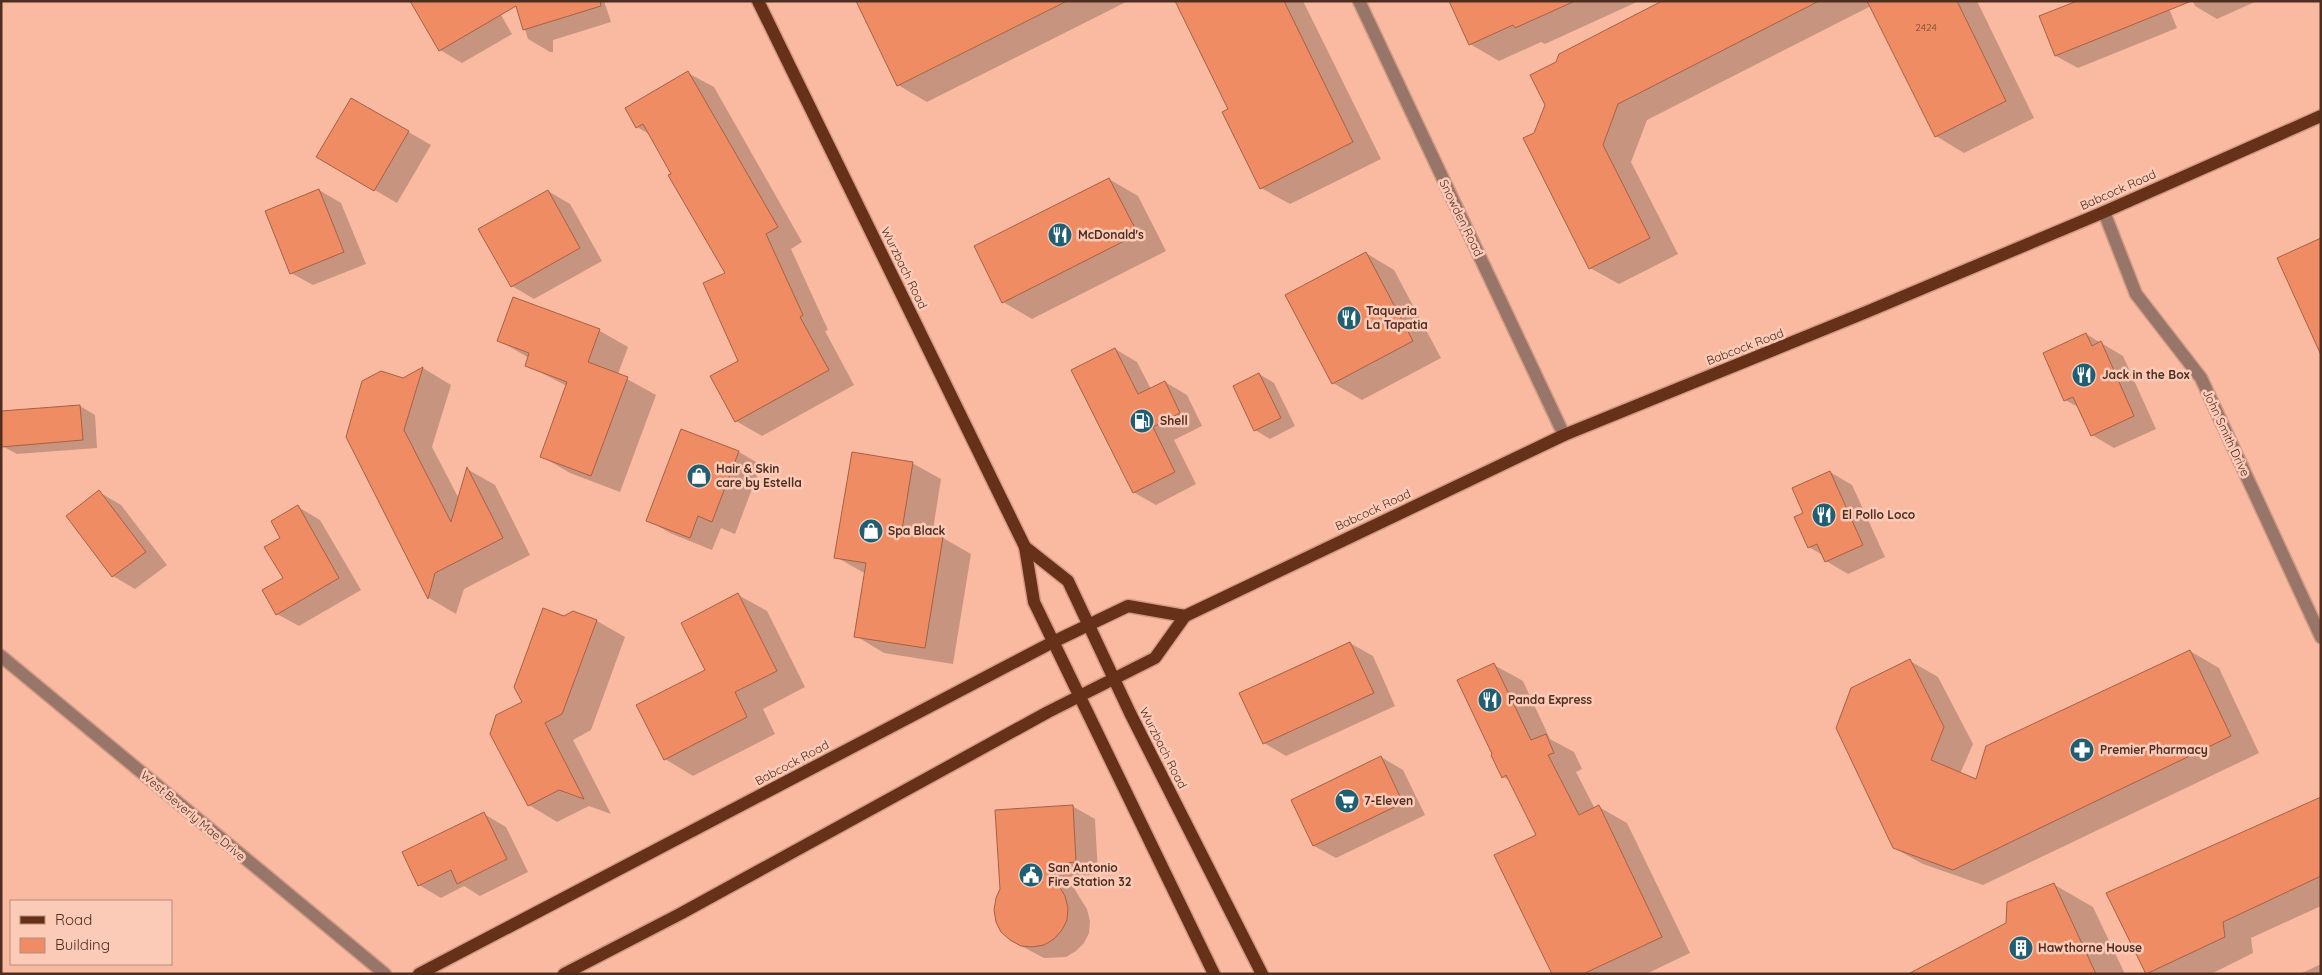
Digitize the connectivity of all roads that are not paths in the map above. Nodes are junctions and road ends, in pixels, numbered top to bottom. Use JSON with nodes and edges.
{"nodes":[{"id":1,"x":758,"y":1,"type":"edge"},
{"id":2,"x":1359,"y":1,"type":"edge"},
{"id":3,"x":2321,"y":116,"type":"edge"},
{"id":4,"x":2104,"y":212,"type":"junction"},
{"id":5,"x":1564,"y":435,"type":"junction"},
{"id":6,"x":1026,"y":547,"type":"junction"},
{"id":7,"x":1185,"y":616,"type":"junction"},
{"id":8,"x":1090,"y":624,"type":"junction"},
{"id":9,"x":2321,"y":637,"type":"edge"},
{"id":10,"x":1053,"y":642,"type":"junction"},
{"id":11,"x":1,"y":656,"type":"edge"},
{"id":12,"x":1115,"y":679,"type":"junction"},
{"id":13,"x":1080,"y":696,"type":"junction"},
{"id":14,"x":385,"y":974,"type":"edge"},
{"id":15,"x":419,"y":974,"type":"edge"},
{"id":16,"x":564,"y":974,"type":"edge"},
{"id":17,"x":1214,"y":974,"type":"edge"},
{"id":18,"x":1262,"y":974,"type":"edge"}],
"edges":[{"from":1,"to":6,"type":"main road","name":"Wurzbach Road"},
{"from":2,"to":5,"type":"street","name":"Snowden Road"},
{"from":3,"to":4,"type":"main road","name":"Babcock Road"},
{"from":4,"to":5,"type":"main road","name":"Babcock Road"},
{"from":4,"to":9,"type":"street","name":"John Smith Drive"},
{"from":5,"to":7,"type":"main road","name":"Babcock Road"},
{"from":6,"to":8,"type":"main road","name":"Wurzbach Road"},
{"from":6,"to":10,"type":"main road","name":"Wurzbach Road"},
{"from":7,"to":8,"type":"main road","name":"Babcock Road"},
{"from":7,"to":12,"type":"main road","name":"Babcock Road"},
{"from":8,"to":10,"type":"main road","name":"Babcock Road"},
{"from":8,"to":12,"type":"main road","name":"Wurzbach Road"},
{"from":10,"to":13,"type":"main road","name":"Wurzbach Road"},
{"from":10,"to":15,"type":"main road","name":"Babcock Road"},
{"from":11,"to":14,"type":"street","name":"West Beverly Mae Drive"},
{"from":12,"to":13,"type":"main road","name":"Babcock Road"},
{"from":12,"to":18,"type":"main road","name":"Wurzbach Road"},
{"from":13,"to":16,"type":"main road","name":"Babcock Road"},
{"from":13,"to":17,"type":"main road","name":"Wurzbach Road"}]}
